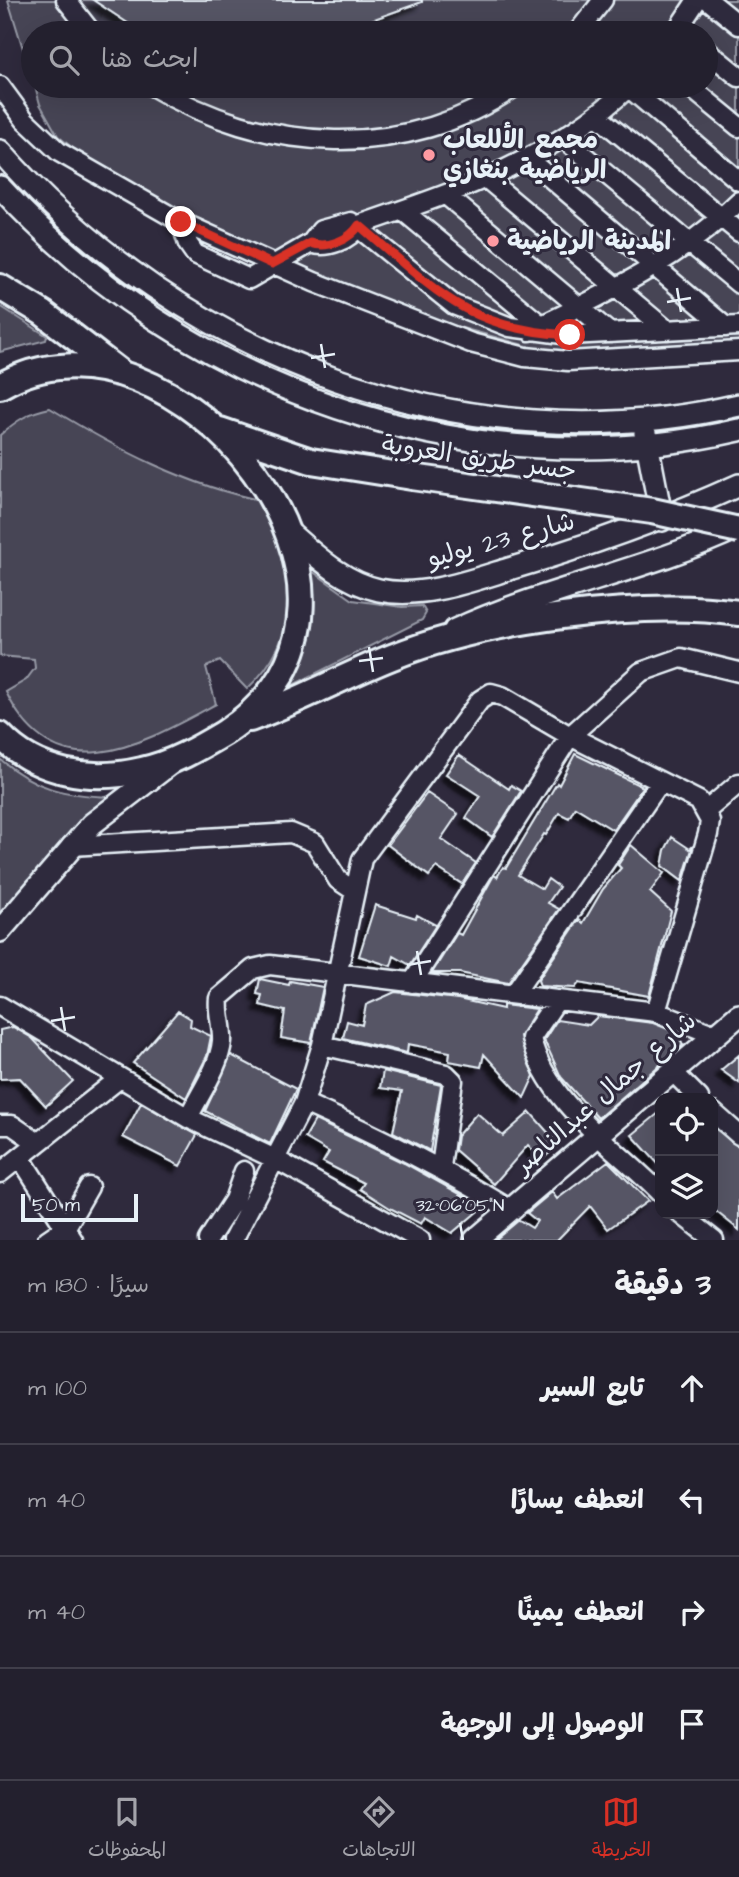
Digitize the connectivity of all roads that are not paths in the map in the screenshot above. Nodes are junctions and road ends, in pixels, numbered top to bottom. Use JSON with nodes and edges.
{"nodes":[{"id":1,"x":66,"y":0,"type":"edge"},
{"id":2,"x":603,"y":0,"type":"edge"},
{"id":3,"x":697,"y":0,"type":"edge"},
{"id":4,"x":708,"y":0,"type":"edge"},
{"id":5,"x":83,"y":21,"type":"edge"},
{"id":6,"x":586,"y":21,"type":"edge"},
{"id":7,"x":685,"y":21,"type":"edge"},
{"id":8,"x":739,"y":25,"type":"edge"},
{"id":9,"x":718,"y":60,"type":"edge"},
{"id":10,"x":739,"y":77,"type":"edge"},
{"id":11,"x":0,"y":86,"type":"edge"},
{"id":12,"x":174,"y":98,"type":"edge"},
{"id":13,"x":495,"y":98,"type":"edge"},
{"id":14,"x":616,"y":98,"type":"edge"},
{"id":15,"x":642,"y":98,"type":"edge"},
{"id":16,"x":704,"y":98,"type":"edge"},
{"id":17,"x":596,"y":116,"type":"junction"},
{"id":18,"x":739,"y":127,"type":"edge"},
{"id":19,"x":564,"y":139,"type":"junction"},
{"id":20,"x":0,"y":151,"type":"edge"},
{"id":21,"x":529,"y":160,"type":"junction"},
{"id":22,"x":487,"y":179,"type":"junction"},
{"id":23,"x":739,"y":181,"type":"edge"},
{"id":24,"x":0,"y":187,"type":"edge"},
{"id":25,"x":446,"y":195,"type":"junction"},
{"id":26,"x":739,"y":201,"type":"edge"},
{"id":27,"x":402,"y":210,"type":"junction"},
{"id":28,"x":722,"y":218,"type":"junction"},
{"id":29,"x":181,"y":222,"type":"junction"},
{"id":30,"x":359,"y":225,"type":"junction"},
{"id":31,"x":739,"y":232,"type":"edge"},
{"id":32,"x":688,"y":244,"type":"junction"},
{"id":33,"x":272,"y":264,"type":"junction"},
{"id":34,"x":655,"y":268,"type":"junction"},
{"id":35,"x":739,"y":284,"type":"edge"},
{"id":36,"x":0,"y":288,"type":"edge"},
{"id":37,"x":619,"y":289,"type":"junction"},
{"id":38,"x":580,"y":307,"type":"junction"},
{"id":39,"x":732,"y":326,"type":"edge"},
{"id":40,"x":535,"y":328,"type":"junction"},
{"id":41,"x":667,"y":330,"type":"junction"},
{"id":42,"x":610,"y":332,"type":"junction"},
{"id":43,"x":739,"y":351,"type":"edge"},
{"id":44,"x":122,"y":373,"type":"junction"},
{"id":45,"x":0,"y":386,"type":"edge"},
{"id":46,"x":739,"y":405,"type":"edge"},
{"id":47,"x":643,"y":420,"type":"junction"},
{"id":48,"x":215,"y":428,"type":"junction"},
{"id":49,"x":739,"y":430,"type":"edge"},
{"id":50,"x":647,"y":445,"type":"junction"},
{"id":51,"x":739,"y":485,"type":"edge"},
{"id":52,"x":662,"y":520,"type":"junction"},
{"id":53,"x":739,"y":528,"type":"edge"},
{"id":54,"x":286,"y":530,"type":"junction"},
{"id":55,"x":739,"y":612,"type":"edge"},
{"id":56,"x":426,"y":646,"type":"junction"},
{"id":57,"x":739,"y":672,"type":"edge"},
{"id":58,"x":236,"y":724,"type":"junction"},
{"id":59,"x":0,"y":734,"type":"edge"},
{"id":60,"x":570,"y":736,"type":"junction"},
{"id":61,"x":182,"y":755,"type":"junction"},
{"id":62,"x":739,"y":783,"type":"edge"},
{"id":63,"x":659,"y":784,"type":"junction"},
{"id":64,"x":707,"y":810,"type":"junction"},
{"id":65,"x":71,"y":846,"type":"junction"},
{"id":66,"x":353,"y":890,"type":"junction"},
{"id":67,"x":0,"y":931,"type":"edge"},
{"id":68,"x":337,"y":974,"type":"junction"},
{"id":69,"x":412,"y":983,"type":"junction"},
{"id":70,"x":514,"y":994,"type":"junction"},
{"id":71,"x":557,"y":1000,"type":"junction"},
{"id":72,"x":0,"y":1006,"type":"edge"},
{"id":73,"x":656,"y":1012,"type":"junction"},
{"id":74,"x":739,"y":1015,"type":"edge"},
{"id":75,"x":715,"y":1035,"type":"junction"},
{"id":76,"x":322,"y":1045,"type":"junction"},
{"id":77,"x":674,"y":1073,"type":"junction"},
{"id":78,"x":120,"y":1078,"type":"junction"},
{"id":79,"x":694,"y":1093,"type":"edge"},
{"id":80,"x":304,"y":1103,"type":"junction"},
{"id":81,"x":718,"y":1116,"type":"edge"},
{"id":82,"x":188,"y":1118,"type":"junction"},
{"id":83,"x":0,"y":1125,"type":"edge"},
{"id":84,"x":739,"y":1135,"type":"edge"},
{"id":85,"x":601,"y":1136,"type":"junction"},
{"id":86,"x":38,"y":1143,"type":"junction"},
{"id":87,"x":20,"y":1157,"type":"junction"},
{"id":88,"x":275,"y":1159,"type":"junction"},
{"id":89,"x":442,"y":1167,"type":"junction"},
{"id":90,"x":244,"y":1171,"type":"dead end"},
{"id":91,"x":0,"y":1173,"type":"edge"},
{"id":92,"x":89,"y":1187,"type":"dead end"},
{"id":93,"x":655,"y":1188,"type":"edge"},
{"id":94,"x":242,"y":1203,"type":"junction"},
{"id":95,"x":510,"y":1210,"type":"junction"},
{"id":96,"x":687,"y":1219,"type":"edge"},
{"id":97,"x":70,"y":1233,"type":"edge"},
{"id":98,"x":235,"y":1239,"type":"edge"},
{"id":99,"x":47,"y":1240,"type":"edge"},
{"id":100,"x":208,"y":1240,"type":"edge"},
{"id":101,"x":420,"y":1240,"type":"edge"},
{"id":102,"x":475,"y":1240,"type":"edge"},
{"id":103,"x":714,"y":1240,"type":"edge"}],
"edges":[{"from":1,"to":5,"type":"street"},
{"from":2,"to":6,"type":"street"},
{"from":3,"to":7,"type":"street"},
{"from":4,"to":8,"type":"street"},
{"from":9,"to":10,"type":"street"},
{"from":11,"to":29,"type":"street"},
{"from":12,"to":13,"type":"street"},
{"from":14,"to":17,"type":"street"},
{"from":15,"to":23,"type":"street"},
{"from":16,"to":18,"type":"street"},
{"from":17,"to":19,"type":"street"},
{"from":17,"to":28,"type":"street"},
{"from":19,"to":21,"type":"street"},
{"from":19,"to":32,"type":"street"},
{"from":20,"to":47,"type":"main road"},
{"from":21,"to":22,"type":"street"},
{"from":21,"to":34,"type":"street"},
{"from":22,"to":25,"type":"street"},
{"from":22,"to":37,"type":"street"},
{"from":24,"to":50,"type":"main road"},
{"from":25,"to":27,"type":"street"},
{"from":25,"to":38,"type":"street"},
{"from":26,"to":28,"type":"street"},
{"from":27,"to":30,"type":"street"},
{"from":27,"to":40,"type":"street"},
{"from":28,"to":31,"type":"street"},
{"from":28,"to":32,"type":"street"},
{"from":29,"to":33,"type":"street"},
{"from":29,"to":33,"type":"street"},
{"from":30,"to":33,"type":"street"},
{"from":30,"to":40,"type":"street"},
{"from":32,"to":34,"type":"street"},
{"from":32,"to":35,"type":"street"},
{"from":33,"to":43,"type":"street"},
{"from":34,"to":37,"type":"street"},
{"from":34,"to":39,"type":"street"},
{"from":36,"to":44,"type":"highway"},
{"from":37,"to":38,"type":"street"},
{"from":37,"to":41,"type":"street"},
{"from":38,"to":40,"type":"street"},
{"from":38,"to":42,"type":"street"},
{"from":39,"to":41,"type":"street"},
{"from":40,"to":42,"type":"street"},
{"from":41,"to":42,"type":"street"},
{"from":44,"to":45,"type":"highway"},
{"from":44,"to":48,"type":"highway"},
{"from":46,"to":47,"type":"main road"},
{"from":47,"to":50,"type":"main road"},
{"from":48,"to":53,"type":"highway","name":"جسر طريق العروبة","bridge":true},
{"from":48,"to":54,"type":"highway"},
{"from":49,"to":50,"type":"main road"},
{"from":50,"to":52,"type":"main road"},
{"from":51,"to":52,"type":"main road","name":"شارع 23 يوليو"},
{"from":52,"to":54,"type":"main road","name":"شارع 23 يوليو"},
{"from":53,"to":56,"type":"main road"},
{"from":54,"to":58,"type":"highway"},
{"from":55,"to":56,"type":"highway"},
{"from":56,"to":58,"type":"highway"},
{"from":57,"to":60,"type":"street"},
{"from":58,"to":61,"type":"highway"},
{"from":59,"to":61,"type":"highway"},
{"from":60,"to":63,"type":"street"},
{"from":60,"to":66,"type":"street"},
{"from":60,"to":69,"type":"street"},
{"from":61,"to":65,"type":"main road"},
{"from":62,"to":64,"type":"street"},
{"from":63,"to":64,"type":"street"},
{"from":63,"to":70,"type":"street"},
{"from":64,"to":73,"type":"street"},
{"from":65,"to":66,"type":"street"},
{"from":65,"to":67,"type":"main road"},
{"from":66,"to":68,"type":"street"},
{"from":68,"to":69,"type":"street"},
{"from":68,"to":76,"type":"street"},
{"from":68,"to":82,"type":"street"},
{"from":69,"to":70,"type":"street"},
{"from":70,"to":71,"type":"street"},
{"from":71,"to":73,"type":"street"},
{"from":71,"to":85,"type":"street"},
{"from":72,"to":78,"type":"street"},
{"from":73,"to":75,"type":"street"},
{"from":74,"to":75,"type":"main road","name":"شارع جمال عبدالناصر"},
{"from":75,"to":77,"type":"main road","name":"شارع جمال عبدالناصر"},
{"from":76,"to":80,"type":"street"},
{"from":76,"to":89,"type":"street"},
{"from":77,"to":79,"type":"street"},
{"from":77,"to":85,"type":"main road","name":"شارع جمال عبدالناصر"},
{"from":78,"to":82,"type":"street"},
{"from":78,"to":86,"type":"street"},
{"from":80,"to":88,"type":"street"},
{"from":80,"to":89,"type":"street"},
{"from":81,"to":84,"type":"street"},
{"from":82,"to":88,"type":"street"},
{"from":83,"to":86,"type":"street"},
{"from":85,"to":93,"type":"street"},
{"from":85,"to":95,"type":"main road","name":"شارع جمال عبدالناصر"},
{"from":86,"to":87,"type":"street"},
{"from":87,"to":91,"type":"street"},
{"from":87,"to":97,"type":"street"},
{"from":88,"to":94,"type":"street"},
{"from":88,"to":101,"type":"street"},
{"from":89,"to":95,"type":"street"},
{"from":90,"to":94,"type":"street"},
{"from":92,"to":97,"type":"street"},
{"from":94,"to":98,"type":"street"},
{"from":94,"to":100,"type":"street"},
{"from":95,"to":102,"type":"main road","name":"شارع جمال عبدالناصر"},
{"from":96,"to":103,"type":"street"},
{"from":97,"to":99,"type":"street"}]}
